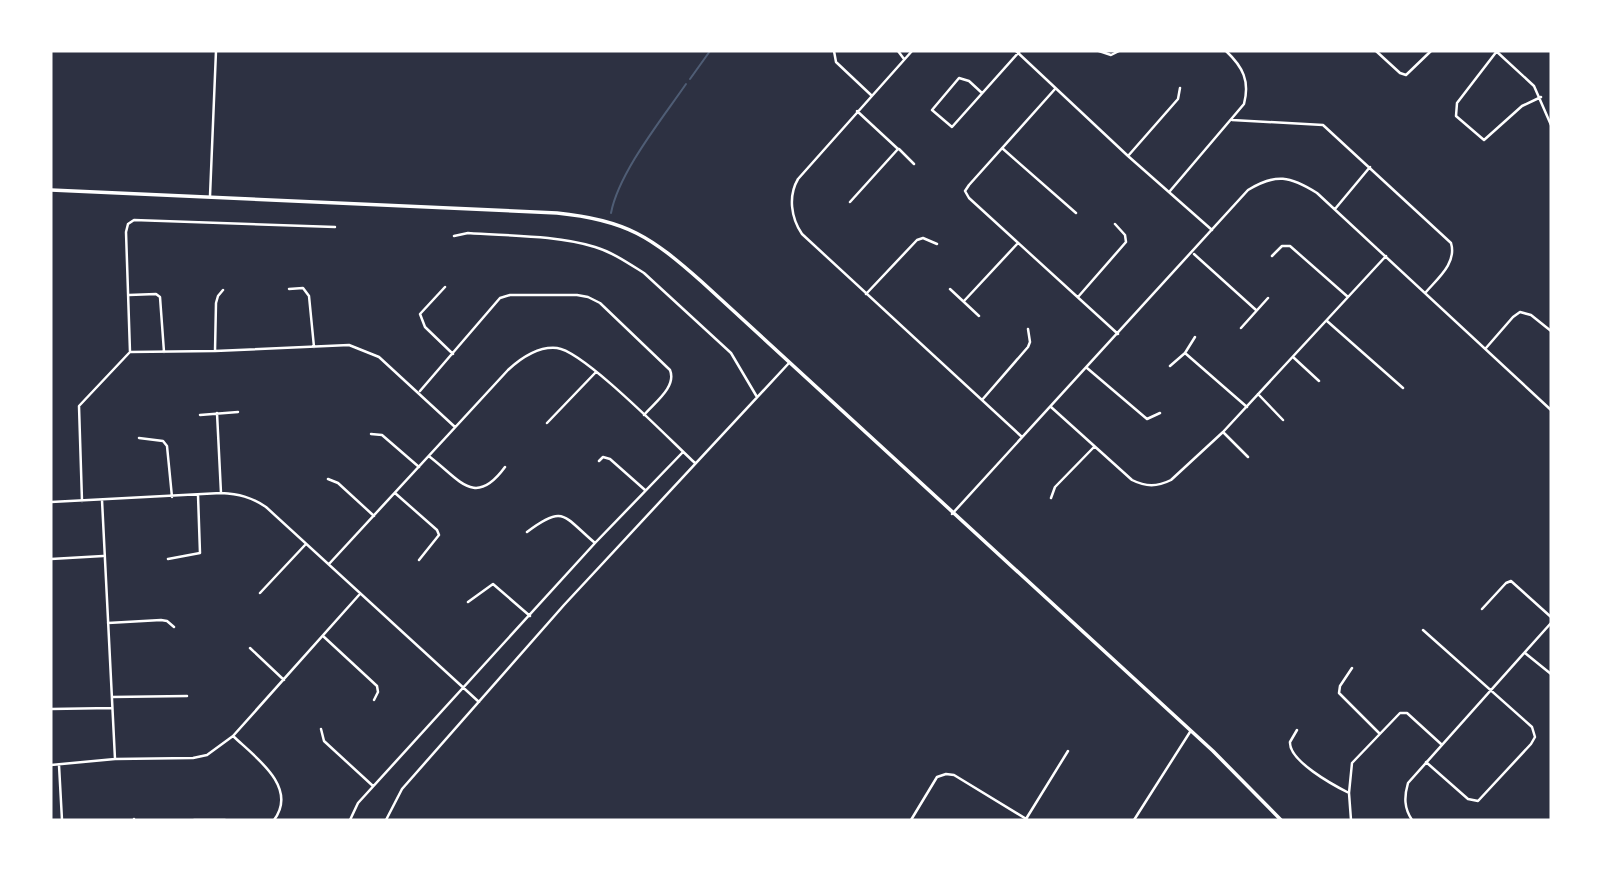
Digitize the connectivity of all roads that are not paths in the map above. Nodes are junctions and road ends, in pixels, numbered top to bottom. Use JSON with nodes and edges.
{"nodes":[{"id":1,"x":216,"y":51,"type":"edge"},
{"id":2,"x":834,"y":51,"type":"edge"},
{"id":3,"x":898,"y":51,"type":"edge"},
{"id":4,"x":912,"y":51,"type":"edge"},
{"id":5,"x":1018,"y":51,"type":"edge"},
{"id":6,"x":1099,"y":51,"type":"edge"},
{"id":7,"x":1119,"y":51,"type":"edge"},
{"id":8,"x":1226,"y":51,"type":"edge"},
{"id":9,"x":1376,"y":51,"type":"edge"},
{"id":10,"x":1431,"y":51,"type":"edge"},
{"id":11,"x":1497,"y":51,"type":"edge"},
{"id":12,"x":904,"y":59,"type":"junction"},
{"id":13,"x":1180,"y":88,"type":"dead end"},
{"id":14,"x":1055,"y":89,"type":"junction"},
{"id":15,"x":982,"y":93,"type":"junction"},
{"id":16,"x":871,"y":95,"type":"junction"},
{"id":17,"x":1541,"y":97,"type":"junction"},
{"id":18,"x":857,"y":111,"type":"junction"},
{"id":19,"x":1232,"y":120,"type":"junction"},
{"id":20,"x":1551,"y":124,"type":"edge"},
{"id":21,"x":1002,"y":148,"type":"junction"},
{"id":22,"x":898,"y":149,"type":"junction"},
{"id":23,"x":1128,"y":156,"type":"junction"},
{"id":24,"x":914,"y":164,"type":"dead end"},
{"id":25,"x":1370,"y":167,"type":"junction"},
{"id":26,"x":51,"y":190,"type":"edge"},
{"id":27,"x":1170,"y":191,"type":"junction"},
{"id":28,"x":210,"y":196,"type":"junction"},
{"id":29,"x":850,"y":202,"type":"dead end"},
{"id":30,"x":1335,"y":209,"type":"junction"},
{"id":31,"x":1076,"y":213,"type":"dead end"},
{"id":32,"x":1115,"y":225,"type":"dead end"},
{"id":33,"x":334,"y":227,"type":"dead end"},
{"id":34,"x":1212,"y":230,"type":"junction"},
{"id":35,"x":454,"y":236,"type":"dead end"},
{"id":36,"x":1018,"y":243,"type":"junction"},
{"id":37,"x":937,"y":244,"type":"dead end"},
{"id":38,"x":1192,"y":253,"type":"junction"},
{"id":39,"x":1272,"y":256,"type":"dead end"},
{"id":40,"x":1386,"y":256,"type":"junction"},
{"id":41,"x":445,"y":286,"type":"dead end"},
{"id":42,"x":289,"y":289,"type":"dead end"},
{"id":43,"x":950,"y":289,"type":"dead end"},
{"id":44,"x":223,"y":290,"type":"dead end"},
{"id":45,"x":1426,"y":292,"type":"junction"},
{"id":46,"x":866,"y":294,"type":"junction"},
{"id":47,"x":128,"y":295,"type":"junction"},
{"id":48,"x":1078,"y":297,"type":"junction"},
{"id":49,"x":1348,"y":297,"type":"junction"},
{"id":50,"x":1268,"y":298,"type":"dead end"},
{"id":51,"x":964,"y":301,"type":"junction"},
{"id":52,"x":1256,"y":310,"type":"junction"},
{"id":53,"x":979,"y":316,"type":"dead end"},
{"id":54,"x":1326,"y":320,"type":"junction"},
{"id":55,"x":1241,"y":328,"type":"dead end"},
{"id":56,"x":1028,"y":330,"type":"dead end"},
{"id":57,"x":1551,"y":331,"type":"edge"},
{"id":58,"x":1118,"y":334,"type":"junction"},
{"id":59,"x":1195,"y":337,"type":"dead end"},
{"id":60,"x":314,"y":346,"type":"junction"},
{"id":61,"x":1486,"y":348,"type":"junction"},
{"id":62,"x":215,"y":351,"type":"junction"},
{"id":63,"x":130,"y":352,"type":"junction"},
{"id":64,"x":164,"y":352,"type":"junction"},
{"id":65,"x":1185,"y":353,"type":"junction"},
{"id":66,"x":453,"y":354,"type":"junction"},
{"id":67,"x":1293,"y":357,"type":"junction"},
{"id":68,"x":789,"y":363,"type":"junction"},
{"id":69,"x":1170,"y":366,"type":"dead end"},
{"id":70,"x":1087,"y":368,"type":"junction"},
{"id":71,"x":597,"y":372,"type":"junction"},
{"id":72,"x":1319,"y":381,"type":"dead end"},
{"id":73,"x":1403,"y":388,"type":"dead end"},
{"id":74,"x":419,"y":393,"type":"junction"},
{"id":75,"x":1258,"y":394,"type":"junction"},
{"id":76,"x":757,"y":398,"type":"junction"},
{"id":77,"x":982,"y":400,"type":"junction"},
{"id":78,"x":1051,"y":407,"type":"junction"},
{"id":79,"x":1247,"y":407,"type":"junction"},
{"id":80,"x":1551,"y":410,"type":"edge"},
{"id":81,"x":238,"y":412,"type":"dead end"},
{"id":82,"x":217,"y":413,"type":"junction"},
{"id":83,"x":1160,"y":413,"type":"dead end"},
{"id":84,"x":200,"y":415,"type":"dead end"},
{"id":85,"x":644,"y":415,"type":"junction"},
{"id":86,"x":1283,"y":420,"type":"dead end"},
{"id":87,"x":547,"y":423,"type":"dead end"},
{"id":88,"x":455,"y":427,"type":"junction"},
{"id":89,"x":1223,"y":432,"type":"junction"},
{"id":90,"x":371,"y":434,"type":"dead end"},
{"id":91,"x":1022,"y":437,"type":"junction"},
{"id":92,"x":139,"y":438,"type":"dead end"},
{"id":93,"x":1094,"y":447,"type":"junction"},
{"id":94,"x":683,"y":452,"type":"junction"},
{"id":95,"x":428,"y":456,"type":"junction"},
{"id":96,"x":1248,"y":457,"type":"dead end"},
{"id":97,"x":599,"y":461,"type":"dead end"},
{"id":98,"x":695,"y":463,"type":"junction"},
{"id":99,"x":419,"y":467,"type":"junction"},
{"id":100,"x":505,"y":467,"type":"dead end"},
{"id":101,"x":328,"y":479,"type":"dead end"},
{"id":102,"x":645,"y":490,"type":"junction"},
{"id":103,"x":221,"y":493,"type":"junction"},
{"id":104,"x":395,"y":493,"type":"junction"},
{"id":105,"x":198,"y":495,"type":"junction"},
{"id":106,"x":172,"y":497,"type":"junction"},
{"id":107,"x":1051,"y":499,"type":"dead end"},
{"id":108,"x":102,"y":500,"type":"junction"},
{"id":109,"x":82,"y":501,"type":"junction"},
{"id":110,"x":51,"y":502,"type":"edge"},
{"id":111,"x":952,"y":514,"type":"junction"},
{"id":112,"x":374,"y":516,"type":"junction"},
{"id":113,"x":527,"y":532,"type":"dead end"},
{"id":114,"x":595,"y":543,"type":"junction"},
{"id":115,"x":306,"y":544,"type":"junction"},
{"id":116,"x":104,"y":556,"type":"junction"},
{"id":117,"x":51,"y":559,"type":"edge"},
{"id":118,"x":168,"y":559,"type":"dead end"},
{"id":119,"x":419,"y":560,"type":"dead end"},
{"id":120,"x":329,"y":564,"type":"junction"},
{"id":121,"x":260,"y":593,"type":"dead end"},
{"id":122,"x":360,"y":594,"type":"junction"},
{"id":123,"x":468,"y":602,"type":"dead end"},
{"id":124,"x":1482,"y":609,"type":"dead end"},
{"id":125,"x":530,"y":616,"type":"junction"},
{"id":126,"x":1551,"y":617,"type":"edge"},
{"id":127,"x":108,"y":623,"type":"junction"},
{"id":128,"x":1551,"y":623,"type":"edge"},
{"id":129,"x":174,"y":627,"type":"dead end"},
{"id":130,"x":1423,"y":630,"type":"dead end"},
{"id":131,"x":323,"y":636,"type":"junction"},
{"id":132,"x":250,"y":648,"type":"dead end"},
{"id":133,"x":1525,"y":653,"type":"junction"},
{"id":134,"x":1352,"y":668,"type":"dead end"},
{"id":135,"x":1551,"y":674,"type":"edge"},
{"id":136,"x":284,"y":680,"type":"junction"},
{"id":137,"x":464,"y":688,"type":"junction"},
{"id":138,"x":1490,"y":690,"type":"junction"},
{"id":139,"x":187,"y":696,"type":"dead end"},
{"id":140,"x":112,"y":697,"type":"junction"},
{"id":141,"x":374,"y":700,"type":"dead end"},
{"id":142,"x":479,"y":702,"type":"junction"},
{"id":143,"x":112,"y":708,"type":"junction"},
{"id":144,"x":51,"y":709,"type":"edge"},
{"id":145,"x":321,"y":729,"type":"dead end"},
{"id":146,"x":1297,"y":730,"type":"dead end"},
{"id":147,"x":1190,"y":732,"type":"junction"},
{"id":148,"x":1379,"y":733,"type":"junction"},
{"id":149,"x":233,"y":736,"type":"junction"},
{"id":150,"x":1441,"y":744,"type":"junction"},
{"id":151,"x":1068,"y":751,"type":"dead end"},
{"id":152,"x":115,"y":759,"type":"junction"},
{"id":153,"x":1426,"y":762,"type":"junction"},
{"id":154,"x":51,"y":765,"type":"edge"},
{"id":155,"x":59,"y":765,"type":"junction"},
{"id":156,"x":373,"y":786,"type":"junction"},
{"id":157,"x":1349,"y":793,"type":"junction"},
{"id":158,"x":62,"y":820,"type":"edge"},
{"id":159,"x":194,"y":820,"type":"edge"},
{"id":160,"x":225,"y":820,"type":"edge"},
{"id":161,"x":274,"y":820,"type":"edge"},
{"id":162,"x":350,"y":820,"type":"edge"},
{"id":163,"x":386,"y":820,"type":"edge"},
{"id":164,"x":911,"y":820,"type":"edge"},
{"id":165,"x":1027,"y":820,"type":"edge"},
{"id":166,"x":1134,"y":820,"type":"edge"},
{"id":167,"x":1281,"y":820,"type":"edge"},
{"id":168,"x":1351,"y":820,"type":"edge"},
{"id":169,"x":1412,"y":820,"type":"edge"}],
"edges":[{"from":1,"to":28,"type":"street"},
{"from":2,"to":16,"type":"street"},
{"from":3,"to":12,"type":"street"},
{"from":4,"to":12,"type":"street"},
{"from":5,"to":14,"type":"street"},
{"from":5,"to":15,"type":"street"},
{"from":6,"to":7,"type":"street"},
{"from":8,"to":19,"type":"street"},
{"from":9,"to":10,"type":"street"},
{"from":11,"to":17,"type":"street"},
{"from":11,"to":17,"type":"street"},
{"from":12,"to":16,"type":"street"},
{"from":13,"to":23,"type":"street"},
{"from":14,"to":21,"type":"street"},
{"from":14,"to":23,"type":"street"},
{"from":15,"to":15,"type":"street"},
{"from":16,"to":18,"type":"street"},
{"from":17,"to":20,"type":"street"},
{"from":18,"to":22,"type":"street"},
{"from":18,"to":46,"type":"street"},
{"from":19,"to":25,"type":"street"},
{"from":19,"to":27,"type":"street"},
{"from":21,"to":31,"type":"street"},
{"from":21,"to":36,"type":"street"},
{"from":22,"to":24,"type":"street"},
{"from":22,"to":29,"type":"street"},
{"from":23,"to":27,"type":"street"},
{"from":25,"to":30,"type":"street"},
{"from":25,"to":45,"type":"street"},
{"from":26,"to":28,"type":"street"},
{"from":27,"to":34,"type":"street"},
{"from":28,"to":68,"type":"street"},
{"from":30,"to":34,"type":"street"},
{"from":30,"to":40,"type":"street"},
{"from":32,"to":48,"type":"street"},
{"from":33,"to":47,"type":"street"},
{"from":34,"to":38,"type":"street"},
{"from":35,"to":76,"type":"street"},
{"from":36,"to":48,"type":"street"},
{"from":36,"to":51,"type":"street"},
{"from":37,"to":46,"type":"street"},
{"from":38,"to":52,"type":"street"},
{"from":38,"to":58,"type":"street"},
{"from":39,"to":49,"type":"street"},
{"from":40,"to":45,"type":"street"},
{"from":40,"to":49,"type":"street"},
{"from":41,"to":66,"type":"street"},
{"from":42,"to":60,"type":"street"},
{"from":43,"to":51,"type":"street"},
{"from":44,"to":62,"type":"street"},
{"from":45,"to":61,"type":"street"},
{"from":46,"to":77,"type":"street"},
{"from":47,"to":63,"type":"street"},
{"from":47,"to":64,"type":"street"},
{"from":48,"to":58,"type":"street"},
{"from":49,"to":54,"type":"street"},
{"from":50,"to":52,"type":"street"},
{"from":51,"to":53,"type":"street"},
{"from":52,"to":55,"type":"street"},
{"from":54,"to":67,"type":"street"},
{"from":54,"to":73,"type":"street"},
{"from":56,"to":77,"type":"street"},
{"from":57,"to":61,"type":"street"},
{"from":58,"to":70,"type":"street"},
{"from":59,"to":65,"type":"street"},
{"from":60,"to":62,"type":"street"},
{"from":60,"to":74,"type":"street"},
{"from":61,"to":80,"type":"street"},
{"from":62,"to":64,"type":"street"},
{"from":63,"to":64,"type":"street"},
{"from":63,"to":109,"type":"street"},
{"from":65,"to":69,"type":"street"},
{"from":65,"to":79,"type":"street"},
{"from":66,"to":74,"type":"street"},
{"from":66,"to":85,"type":"street"},
{"from":67,"to":72,"type":"street"},
{"from":67,"to":75,"type":"street"},
{"from":68,"to":76,"type":"street"},
{"from":68,"to":111,"type":"street"},
{"from":70,"to":78,"type":"street"},
{"from":70,"to":83,"type":"street"},
{"from":71,"to":85,"type":"street"},
{"from":71,"to":87,"type":"street"},
{"from":71,"to":88,"type":"street"},
{"from":74,"to":88,"type":"street"},
{"from":75,"to":79,"type":"street"},
{"from":75,"to":86,"type":"street"},
{"from":76,"to":98,"type":"street"},
{"from":77,"to":91,"type":"street"},
{"from":78,"to":91,"type":"street"},
{"from":78,"to":93,"type":"street"},
{"from":79,"to":89,"type":"street"},
{"from":81,"to":82,"type":"street"},
{"from":82,"to":84,"type":"street"},
{"from":82,"to":103,"type":"street"},
{"from":85,"to":94,"type":"street"},
{"from":88,"to":95,"type":"street"},
{"from":89,"to":93,"type":"street"},
{"from":89,"to":96,"type":"street"},
{"from":90,"to":99,"type":"street"},
{"from":91,"to":111,"type":"street"},
{"from":92,"to":106,"type":"street"},
{"from":93,"to":107,"type":"street"},
{"from":94,"to":98,"type":"street"},
{"from":94,"to":102,"type":"street"},
{"from":95,"to":99,"type":"street"},
{"from":95,"to":100,"type":"street"},
{"from":97,"to":102,"type":"street"},
{"from":98,"to":142,"type":"street"},
{"from":99,"to":104,"type":"street"},
{"from":101,"to":112,"type":"street"},
{"from":102,"to":114,"type":"street"},
{"from":103,"to":105,"type":"street"},
{"from":103,"to":115,"type":"street"},
{"from":104,"to":112,"type":"street"},
{"from":104,"to":119,"type":"street"},
{"from":105,"to":106,"type":"street"},
{"from":105,"to":118,"type":"street"},
{"from":106,"to":108,"type":"street"},
{"from":108,"to":109,"type":"street"},
{"from":108,"to":116,"type":"street"},
{"from":109,"to":110,"type":"street"},
{"from":111,"to":147,"type":"street"},
{"from":112,"to":120,"type":"street"},
{"from":113,"to":114,"type":"street"},
{"from":114,"to":125,"type":"street"},
{"from":115,"to":120,"type":"street"},
{"from":115,"to":121,"type":"street"},
{"from":116,"to":117,"type":"street"},
{"from":116,"to":127,"type":"street"},
{"from":120,"to":122,"type":"street"},
{"from":122,"to":131,"type":"street"},
{"from":122,"to":137,"type":"street"},
{"from":123,"to":125,"type":"street"},
{"from":124,"to":126,"type":"street"},
{"from":125,"to":137,"type":"street"},
{"from":127,"to":129,"type":"street"},
{"from":127,"to":140,"type":"street"},
{"from":128,"to":133,"type":"street"},
{"from":130,"to":138,"type":"street"},
{"from":131,"to":136,"type":"street"},
{"from":131,"to":141,"type":"street"},
{"from":132,"to":136,"type":"street"},
{"from":133,"to":135,"type":"street"},
{"from":133,"to":138,"type":"street"},
{"from":134,"to":148,"type":"street"},
{"from":136,"to":149,"type":"street"},
{"from":137,"to":142,"type":"street"},
{"from":137,"to":156,"type":"street"},
{"from":138,"to":150,"type":"street"},
{"from":138,"to":153,"type":"street"},
{"from":139,"to":140,"type":"street"},
{"from":140,"to":143,"type":"street"},
{"from":142,"to":163,"type":"street"},
{"from":143,"to":144,"type":"street"},
{"from":143,"to":152,"type":"street"},
{"from":145,"to":156,"type":"street"},
{"from":146,"to":157,"type":"street"},
{"from":147,"to":166,"type":"street"},
{"from":147,"to":167,"type":"street"},
{"from":148,"to":150,"type":"street"},
{"from":148,"to":157,"type":"street"},
{"from":149,"to":152,"type":"street"},
{"from":149,"to":161,"type":"street"},
{"from":150,"to":153,"type":"street"},
{"from":151,"to":165,"type":"street"},
{"from":152,"to":155,"type":"street"},
{"from":153,"to":169,"type":"street"},
{"from":154,"to":155,"type":"street"},
{"from":155,"to":158,"type":"street"},
{"from":156,"to":162,"type":"street"},
{"from":157,"to":168,"type":"street"},
{"from":159,"to":160,"type":"street"},
{"from":164,"to":165,"type":"street"}]}
